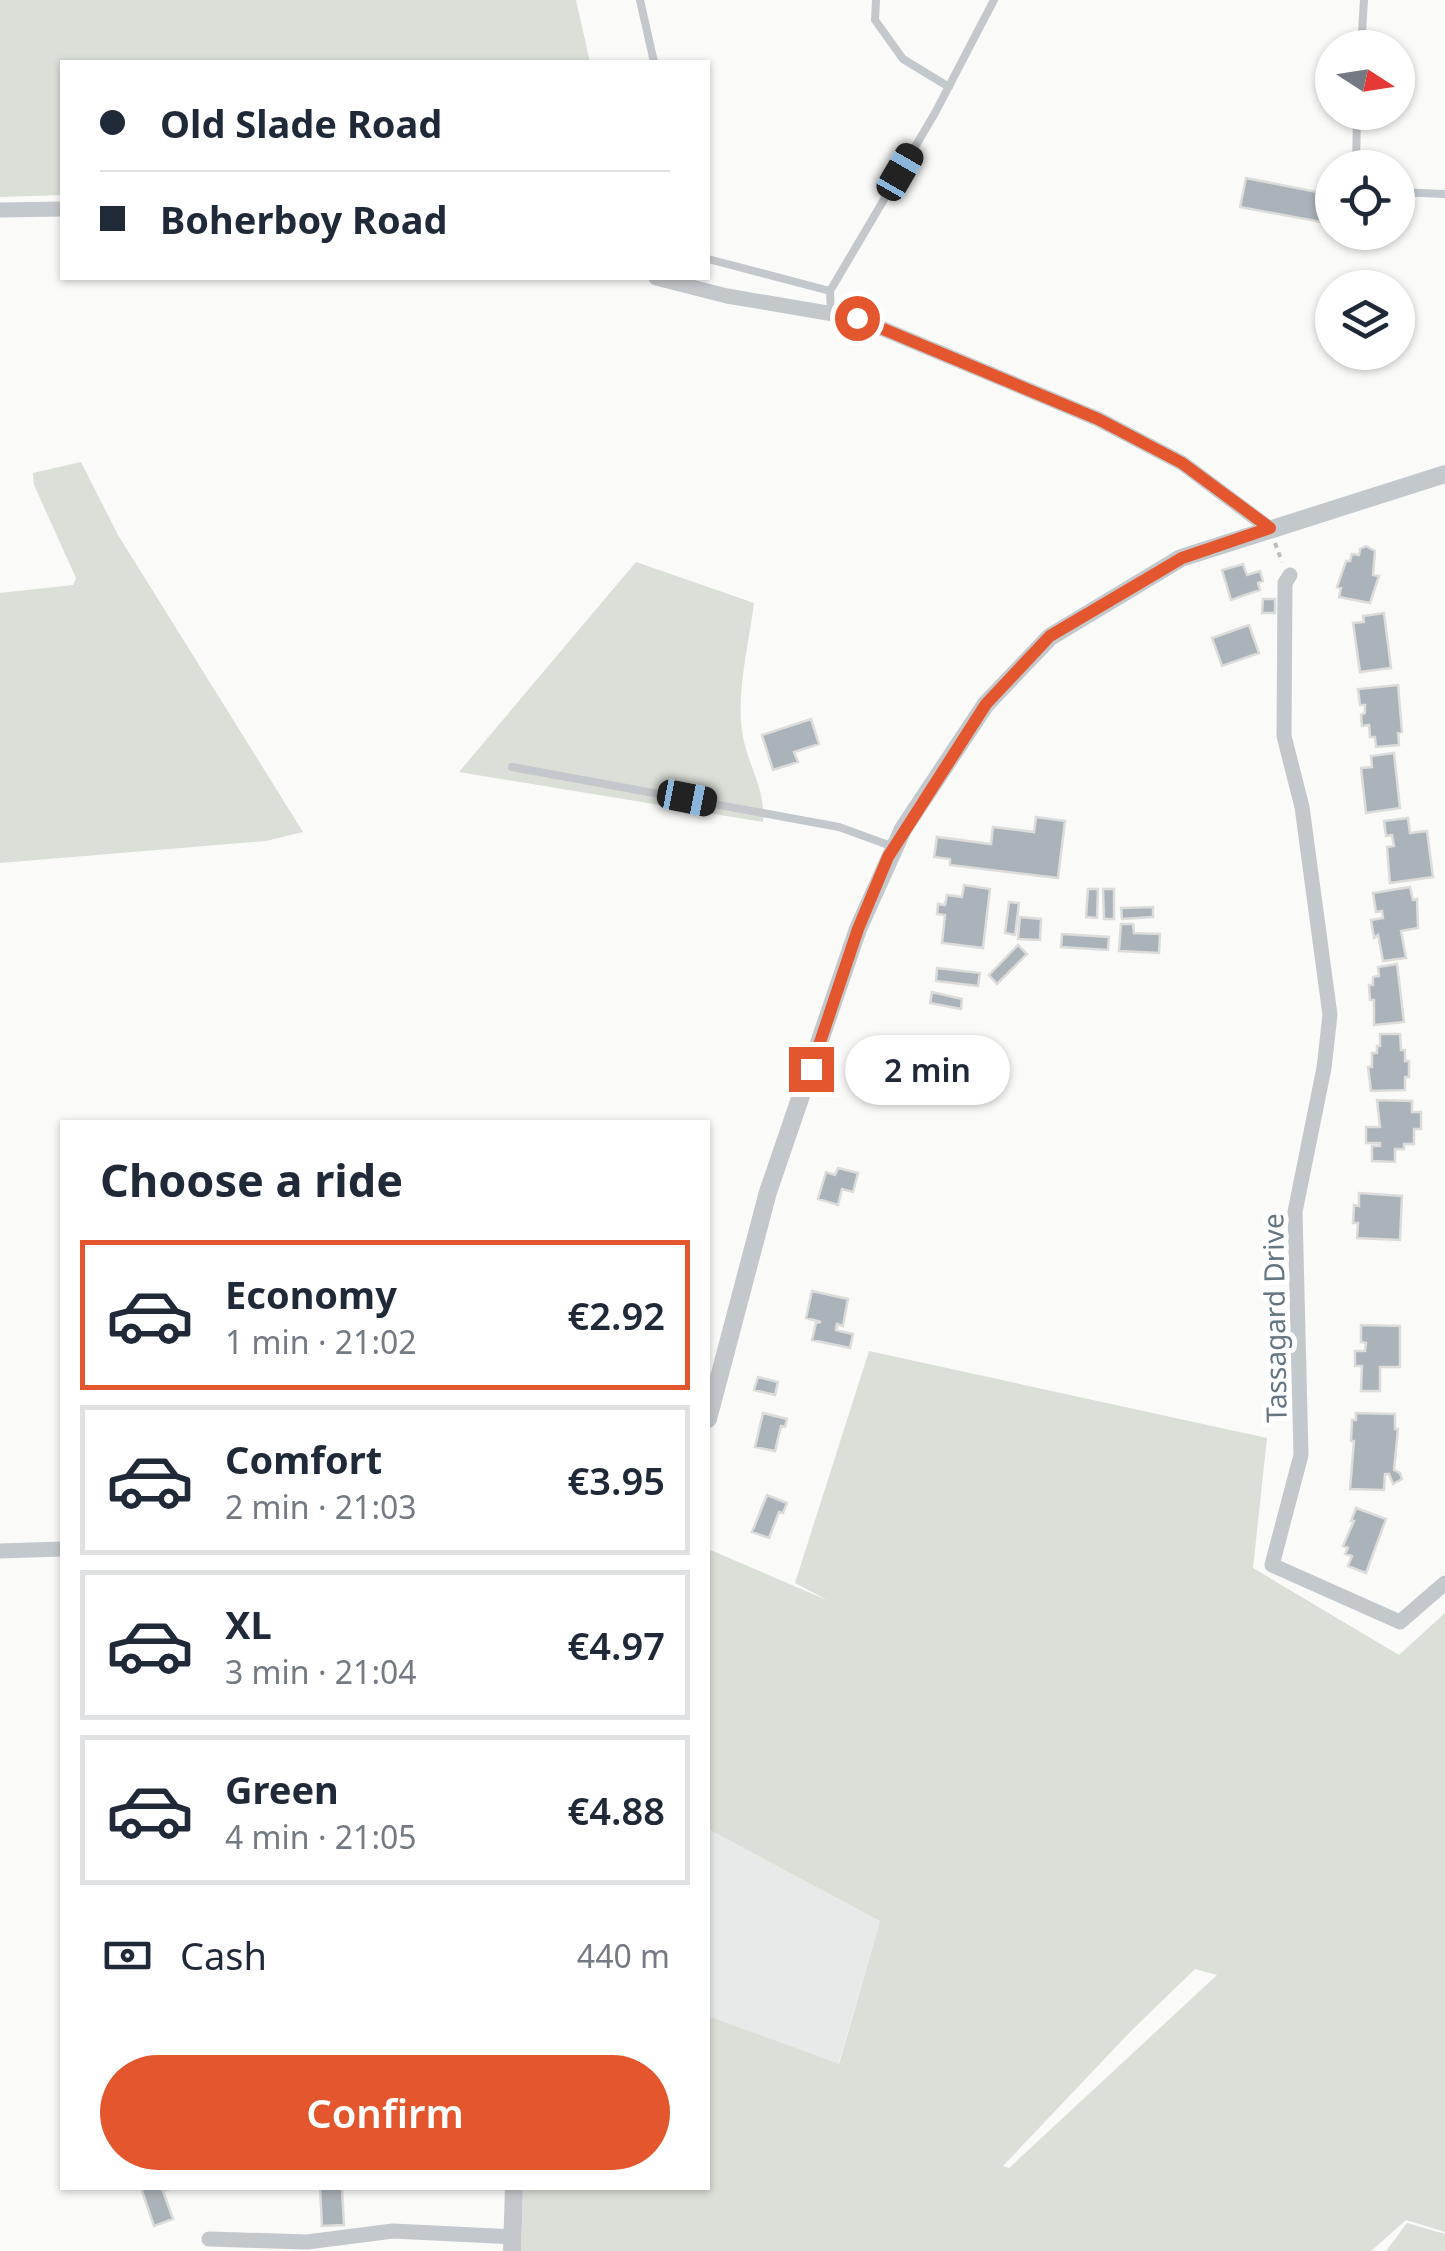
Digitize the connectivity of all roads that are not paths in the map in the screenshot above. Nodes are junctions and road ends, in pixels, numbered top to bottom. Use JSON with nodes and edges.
{"nodes":[{"id":1,"x":640,"y":0,"type":"edge"},
{"id":2,"x":876,"y":0,"type":"edge"},
{"id":3,"x":994,"y":0,"type":"edge"},
{"id":4,"x":1364,"y":0,"type":"edge"},
{"id":5,"x":1362,"y":30,"type":"edge"},
{"id":6,"x":654,"y":60,"type":"edge"},
{"id":7,"x":949,"y":87,"type":"junction"},
{"id":8,"x":1415,"y":193,"type":"edge"},
{"id":9,"x":1445,"y":194,"type":"edge"},
{"id":10,"x":60,"y":209,"type":"edge"},
{"id":11,"x":0,"y":210,"type":"edge"},
{"id":12,"x":710,"y":260,"type":"edge"},
{"id":13,"x":664,"y":280,"type":"edge"},
{"id":14,"x":830,"y":291,"type":"junction"},
{"id":15,"x":830,"y":314,"type":"junction"},
{"id":16,"x":1445,"y":474,"type":"edge"},
{"id":17,"x":1270,"y":528,"type":"junction"},
{"id":18,"x":1290,"y":575,"type":"road end"},
{"id":19,"x":512,"y":767,"type":"dead end"},
{"id":20,"x":894,"y":848,"type":"junction"},
{"id":21,"x":710,"y":1411,"type":"edge"},
{"id":22,"x":60,"y":1549,"type":"edge"},
{"id":23,"x":0,"y":1551,"type":"edge"},
{"id":24,"x":1445,"y":1583,"type":"edge"},
{"id":25,"x":514,"y":2190,"type":"edge"},
{"id":26,"x":210,"y":2239,"type":"dead end"},
{"id":27,"x":513,"y":2244,"type":"edge"}],
"edges":[{"from":1,"to":6,"type":"lane"},
{"from":2,"to":7,"type":"lane"},
{"from":3,"to":7,"type":"lane"},
{"from":4,"to":5,"type":"lane"},
{"from":7,"to":14,"type":"lane"},
{"from":8,"to":9,"type":"lane"},
{"from":10,"to":11,"type":"street"},
{"from":12,"to":14,"type":"lane"},
{"from":13,"to":15,"type":"street"},
{"from":14,"to":15,"type":"lane"},
{"from":15,"to":17,"type":"street"},
{"from":16,"to":17,"type":"street"},
{"from":17,"to":20,"type":"street"},
{"from":18,"to":24,"type":"street","name":"Tassagard Drive"},
{"from":19,"to":20,"type":"lane"},
{"from":20,"to":21,"type":"street"},
{"from":22,"to":23,"type":"street"},
{"from":25,"to":27,"type":"street"},
{"from":26,"to":27,"type":"street"}]}
